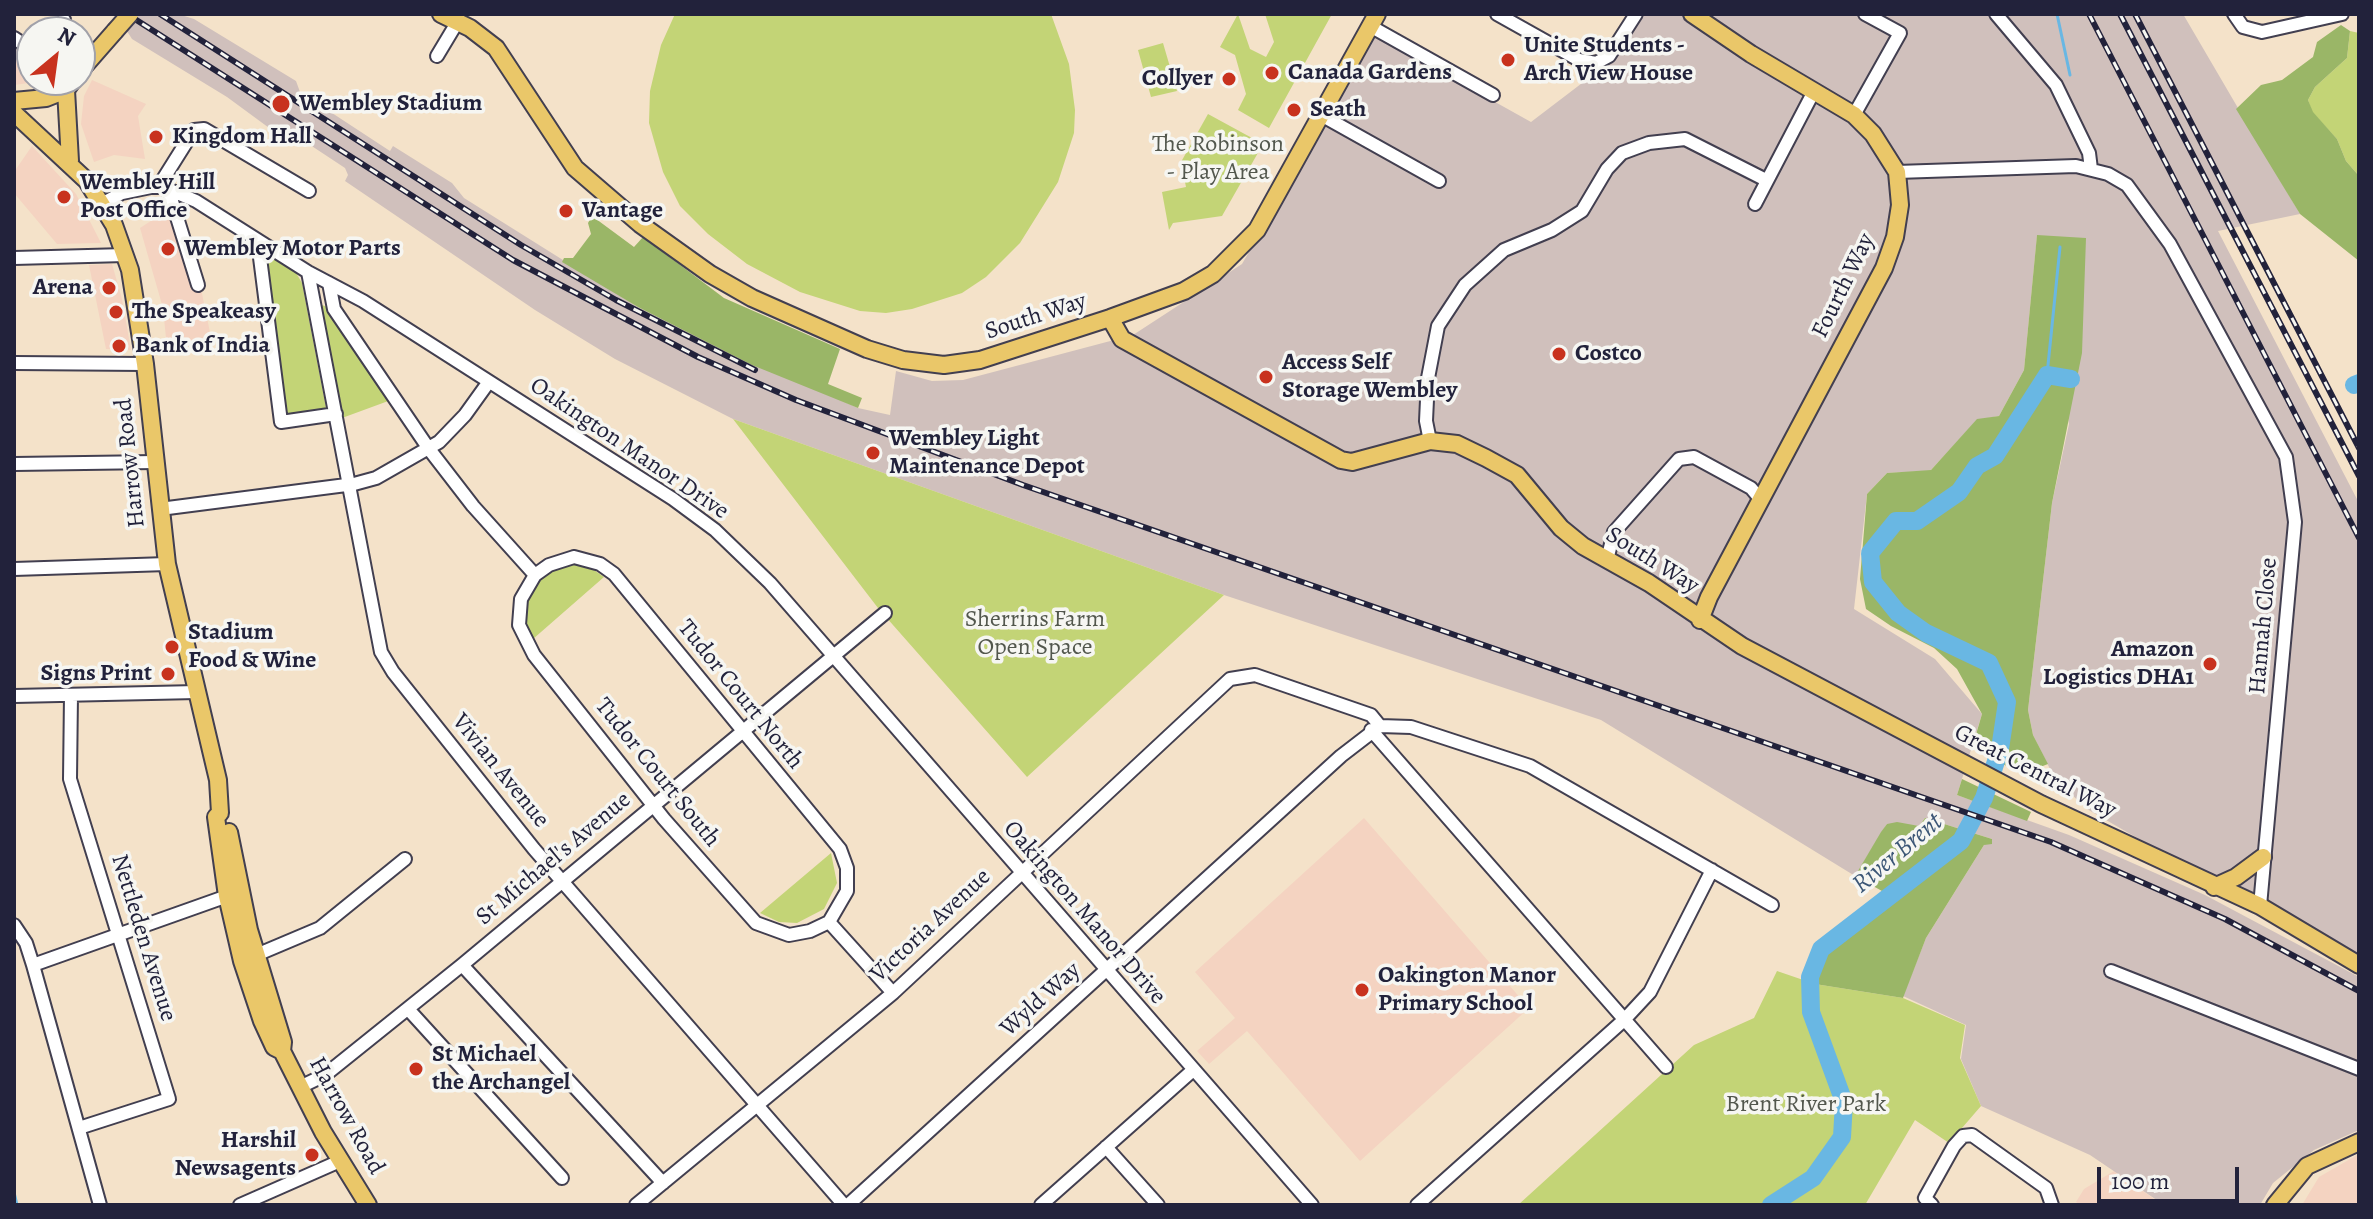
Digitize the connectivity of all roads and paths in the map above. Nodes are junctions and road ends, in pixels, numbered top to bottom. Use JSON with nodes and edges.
{"nodes":[{"id":1,"x":130,"y":14,"type":"edge"},
{"id":2,"x":441,"y":14,"type":"edge"},
{"id":3,"x":1497,"y":14,"type":"edge"},
{"id":4,"x":1636,"y":14,"type":"edge"},
{"id":5,"x":1692,"y":14,"type":"edge"},
{"id":6,"x":1865,"y":14,"type":"edge"},
{"id":7,"x":1996,"y":14,"type":"edge"},
{"id":8,"x":2234,"y":14,"type":"edge"},
{"id":9,"x":2342,"y":14,"type":"edge"},
{"id":10,"x":1374,"y":20,"type":"edge"},
{"id":11,"x":458,"y":21,"type":"junction"},
{"id":12,"x":96,"y":53,"type":"edge"},
{"id":13,"x":437,"y":56,"type":"dead end"},
{"id":14,"x":1813,"y":93,"type":"junction"},
{"id":15,"x":1493,"y":95,"type":"dead end"},
{"id":16,"x":50,"y":96,"type":"edge"},
{"id":17,"x":70,"y":96,"type":"edge"},
{"id":18,"x":14,"y":101,"type":"edge"},
{"id":19,"x":14,"y":113,"type":"edge"},
{"id":20,"x":1321,"y":115,"type":"junction"},
{"id":21,"x":1854,"y":115,"type":"junction"},
{"id":22,"x":70,"y":161,"type":"junction"},
{"id":23,"x":2091,"y":169,"type":"junction"},
{"id":24,"x":1897,"y":172,"type":"junction"},
{"id":25,"x":1766,"y":180,"type":"junction"},
{"id":26,"x":1439,"y":181,"type":"dead end"},
{"id":27,"x":163,"y":187,"type":"junction"},
{"id":28,"x":309,"y":191,"type":"dead end"},
{"id":29,"x":103,"y":203,"type":"junction"},
{"id":30,"x":1755,"y":204,"type":"dead end"},
{"id":31,"x":258,"y":242,"type":"junction"},
{"id":32,"x":125,"y":255,"type":"junction"},
{"id":33,"x":14,"y":258,"type":"edge"},
{"id":34,"x":308,"y":272,"type":"junction"},
{"id":35,"x":329,"y":283,"type":"junction"},
{"id":36,"x":198,"y":285,"type":"dead end"},
{"id":37,"x":312,"y":303,"type":"junction"},
{"id":38,"x":334,"y":309,"type":"junction"},
{"id":39,"x":1110,"y":318,"type":"junction"},
{"id":40,"x":14,"y":363,"type":"edge"},
{"id":41,"x":145,"y":364,"type":"junction"},
{"id":42,"x":488,"y":383,"type":"junction"},
{"id":43,"x":336,"y":414,"type":"junction"},
{"id":44,"x":1430,"y":441,"type":"junction"},
{"id":45,"x":429,"y":449,"type":"junction"},
{"id":46,"x":155,"y":462,"type":"junction"},
{"id":47,"x":14,"y":464,"type":"edge"},
{"id":48,"x":347,"y":485,"type":"junction"},
{"id":49,"x":1761,"y":500,"type":"junction"},
{"id":50,"x":160,"y":509,"type":"junction"},
{"id":51,"x":1607,"y":560,"type":"junction"},
{"id":52,"x":167,"y":564,"type":"junction"},
{"id":53,"x":14,"y":569,"type":"edge"},
{"id":54,"x":535,"y":575,"type":"junction"},
{"id":55,"x":1709,"y":597,"type":"joint"},
{"id":56,"x":885,"y":613,"type":"dead end"},
{"id":57,"x":1697,"y":618,"type":"junction"},
{"id":58,"x":833,"y":657,"type":"junction"},
{"id":59,"x":197,"y":692,"type":"junction"},
{"id":60,"x":71,"y":695,"type":"junction"},
{"id":61,"x":14,"y":696,"type":"edge"},
{"id":62,"x":1376,"y":728,"type":"junction"},
{"id":63,"x":741,"y":732,"type":"junction"},
{"id":64,"x":654,"y":804,"type":"junction"},
{"id":65,"x":2263,"y":857,"type":"junction"},
{"id":66,"x":405,"y":859,"type":"dead end"},
{"id":67,"x":1712,"y":870,"type":"junction"},
{"id":68,"x":1021,"y":873,"type":"junction"},
{"id":69,"x":560,"y":880,"type":"junction"},
{"id":70,"x":2214,"y":887,"type":"junction"},
{"id":71,"x":234,"y":894,"type":"junction"},
{"id":72,"x":1772,"y":905,"type":"dead end"},
{"id":73,"x":2260,"y":906,"type":"junction"},
{"id":74,"x":829,"y":922,"type":"junction"},
{"id":75,"x":14,"y":925,"type":"edge"},
{"id":76,"x":118,"y":933,"type":"junction"},
{"id":77,"x":249,"y":958,"type":"junction"},
{"id":78,"x":33,"y":965,"type":"junction"},
{"id":79,"x":462,"y":965,"type":"junction"},
{"id":80,"x":2359,"y":965,"type":"edge"},
{"id":81,"x":1106,"y":971,"type":"junction"},
{"id":82,"x":2111,"y":971,"type":"dead end"},
{"id":83,"x":893,"y":993,"type":"junction"},
{"id":84,"x":408,"y":1009,"type":"junction"},
{"id":85,"x":1624,"y":1020,"type":"junction"},
{"id":86,"x":1666,"y":1067,"type":"dead end"},
{"id":87,"x":2359,"y":1069,"type":"edge"},
{"id":88,"x":1192,"y":1071,"type":"junction"},
{"id":89,"x":300,"y":1087,"type":"junction"},
{"id":90,"x":757,"y":1105,"type":"junction"},
{"id":91,"x":79,"y":1128,"type":"junction"},
{"id":92,"x":2359,"y":1142,"type":"edge"},
{"id":93,"x":1106,"y":1147,"type":"junction"},
{"id":94,"x":340,"y":1161,"type":"junction"},
{"id":95,"x":562,"y":1178,"type":"dead end"},
{"id":96,"x":663,"y":1183,"type":"junction"},
{"id":97,"x":1928,"y":1203,"type":"edge"},
{"id":98,"x":100,"y":1205,"type":"edge"},
{"id":99,"x":240,"y":1205,"type":"edge"},
{"id":100,"x":368,"y":1205,"type":"edge"},
{"id":101,"x":636,"y":1205,"type":"edge"},
{"id":102,"x":846,"y":1205,"type":"edge"},
{"id":103,"x":1041,"y":1205,"type":"edge"},
{"id":104,"x":1158,"y":1205,"type":"edge"},
{"id":105,"x":1312,"y":1205,"type":"edge"},
{"id":106,"x":1417,"y":1205,"type":"edge"},
{"id":107,"x":2052,"y":1205,"type":"edge"},
{"id":108,"x":2275,"y":1205,"type":"edge"}],
"edges":[{"from":1,"to":12,"type":"main road","bridge":true},
{"from":2,"to":11,"type":"main road","name":"South Way"},
{"from":3,"to":4,"type":"street"},
{"from":5,"to":14,"type":"main road"},
{"from":6,"to":21,"type":"street"},
{"from":7,"to":23,"type":"street"},
{"from":8,"to":9,"type":"street"},
{"from":10,"to":15,"type":"street"},
{"from":10,"to":20,"type":"main road"},
{"from":11,"to":13,"type":"street"},
{"from":11,"to":39,"type":"main road","name":"South Way"},
{"from":14,"to":21,"type":"main road"},
{"from":14,"to":25,"type":"street"},
{"from":16,"to":18,"type":"main road"},
{"from":17,"to":22,"type":"main road"},
{"from":19,"to":22,"type":"main road","name":"Harrow Road"},
{"from":20,"to":26,"type":"street"},
{"from":20,"to":39,"type":"main road"},
{"from":21,"to":24,"type":"main road","name":"Fourth Way"},
{"from":22,"to":29,"type":"main road","name":"Harrow Road"},
{"from":23,"to":24,"type":"street"},
{"from":23,"to":65,"type":"street","name":"Hannah Close"},
{"from":24,"to":49,"type":"main road","name":"Fourth Way"},
{"from":25,"to":30,"type":"street"},
{"from":25,"to":44,"type":"street"},
{"from":27,"to":28,"type":"street"},
{"from":27,"to":29,"type":"street"},
{"from":27,"to":31,"type":"street","name":"Oakington Manor Drive"},
{"from":27,"to":36,"type":"street"},
{"from":29,"to":32,"type":"main road","name":"Harrow Road"},
{"from":31,"to":34,"type":"street","name":"Oakington Manor Drive"},
{"from":31,"to":43,"type":"street"},
{"from":32,"to":33,"type":"street"},
{"from":32,"to":41,"type":"main road","name":"Harrow Road"},
{"from":34,"to":35,"type":"street","name":"Oakington Manor Drive"},
{"from":34,"to":37,"type":"street","name":"Vivian Avenue"},
{"from":35,"to":38,"type":"street"},
{"from":35,"to":42,"type":"street","name":"Oakington Manor Drive"},
{"from":37,"to":38,"type":"street"},
{"from":37,"to":43,"type":"street","name":"Vivian Avenue"},
{"from":38,"to":45,"type":"street"},
{"from":39,"to":44,"type":"main road","name":"South Way"},
{"from":40,"to":41,"type":"street"},
{"from":41,"to":46,"type":"main road","name":"Harrow Road"},
{"from":42,"to":45,"type":"street"},
{"from":42,"to":58,"type":"street","name":"Oakington Manor Drive"},
{"from":43,"to":48,"type":"street","name":"Vivian Avenue"},
{"from":44,"to":51,"type":"main road","name":"South Way"},
{"from":45,"to":48,"type":"street"},
{"from":45,"to":54,"type":"street"},
{"from":46,"to":47,"type":"street"},
{"from":46,"to":50,"type":"main road","name":"Harrow Road"},
{"from":48,"to":50,"type":"street"},
{"from":48,"to":69,"type":"street","name":"Vivian Avenue"},
{"from":49,"to":51,"type":"street"},
{"from":49,"to":55,"type":"main road","name":"Fourth Way"},
{"from":50,"to":52,"type":"main road","name":"Harrow Road"},
{"from":51,"to":57,"type":"main road","name":"South Way"},
{"from":52,"to":53,"type":"street"},
{"from":52,"to":59,"type":"main road","name":"Harrow Road"},
{"from":54,"to":63,"type":"street","name":"Tudor Court North"},
{"from":54,"to":64,"type":"street","name":"Tudor Court South"},
{"from":55,"to":57,"type":"main road","name":"South Way"},
{"from":56,"to":58,"type":"street","name":"St Michael's Avenue"},
{"from":57,"to":70,"type":"main road","name":"Great Central Way"},
{"from":58,"to":63,"type":"street","name":"St Michael's Avenue"},
{"from":58,"to":68,"type":"street","name":"Oakington Manor Drive"},
{"from":59,"to":60,"type":"street"},
{"from":59,"to":71,"type":"main road","name":"Harrow Road"},
{"from":60,"to":61,"type":"street"},
{"from":60,"to":76,"type":"street","name":"Nettleden Avenue"},
{"from":62,"to":67,"type":"street"},
{"from":62,"to":68,"type":"street","name":"Victoria Avenue"},
{"from":62,"to":81,"type":"street","name":"Wyld Way"},
{"from":62,"to":85,"type":"street"},
{"from":63,"to":64,"type":"street","name":"St Michael's Avenue"},
{"from":63,"to":74,"type":"street","name":"Tudor Court North"},
{"from":64,"to":69,"type":"street","name":"St Michael's Avenue"},
{"from":64,"to":74,"type":"street","name":"Tudor Court South"},
{"from":65,"to":70,"type":"main road"},
{"from":65,"to":73,"type":"street","name":"Hannah Close"},
{"from":66,"to":77,"type":"street"},
{"from":67,"to":72,"type":"street"},
{"from":67,"to":85,"type":"street"},
{"from":68,"to":81,"type":"street","name":"Oakington Manor Drive"},
{"from":68,"to":83,"type":"street","name":"Victoria Avenue"},
{"from":69,"to":79,"type":"street","name":"St Michael's Avenue"},
{"from":69,"to":90,"type":"street","name":"Vivian Avenue"},
{"from":70,"to":73,"type":"main road","name":"Great Central Way"},
{"from":71,"to":76,"type":"street"},
{"from":71,"to":77,"type":"main road","name":"Harrow Road"},
{"from":73,"to":80,"type":"main road","name":"Great Central Way"},
{"from":74,"to":83,"type":"street"},
{"from":75,"to":78,"type":"street"},
{"from":76,"to":78,"type":"street"},
{"from":76,"to":91,"type":"street","name":"Nettleden Avenue"},
{"from":77,"to":89,"type":"main road","name":"Harrow Road"},
{"from":78,"to":91,"type":"street"},
{"from":79,"to":84,"type":"street","name":"St Michael's Avenue"},
{"from":79,"to":96,"type":"street"},
{"from":81,"to":88,"type":"street","name":"Oakington Manor Drive"},
{"from":81,"to":102,"type":"street","name":"Wyld Way"},
{"from":82,"to":87,"type":"street"},
{"from":83,"to":90,"type":"street","name":"Victoria Avenue"},
{"from":84,"to":89,"type":"street","name":"St Michael's Avenue"},
{"from":84,"to":95,"type":"street"},
{"from":85,"to":86,"type":"street"},
{"from":85,"to":106,"type":"street"},
{"from":88,"to":93,"type":"street"},
{"from":88,"to":105,"type":"street","name":"Oakington Manor Drive"},
{"from":89,"to":94,"type":"main road","name":"Harrow Road"},
{"from":90,"to":96,"type":"street","name":"Victoria Avenue"},
{"from":90,"to":102,"type":"street","name":"Vivian Avenue"},
{"from":91,"to":98,"type":"street"},
{"from":92,"to":108,"type":"main road"},
{"from":93,"to":103,"type":"street"},
{"from":93,"to":104,"type":"street"},
{"from":94,"to":99,"type":"street"},
{"from":94,"to":100,"type":"main road","name":"Harrow Road"},
{"from":96,"to":101,"type":"street","name":"Victoria Avenue"},
{"from":97,"to":107,"type":"street"}]}
